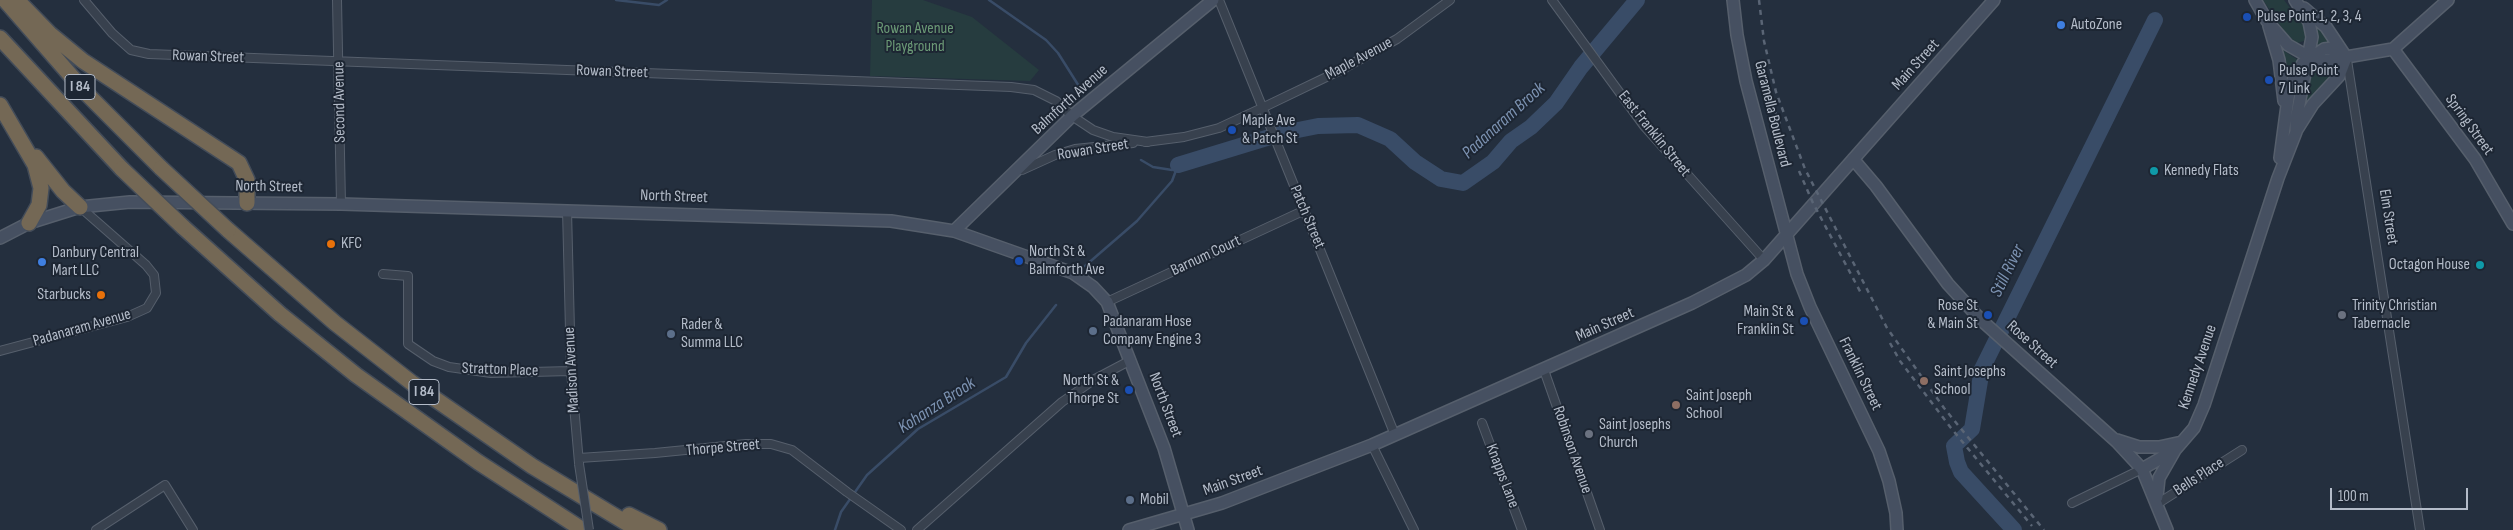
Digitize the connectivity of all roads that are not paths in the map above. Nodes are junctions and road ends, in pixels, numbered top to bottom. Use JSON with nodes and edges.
{"nodes":[{"id":1,"x":4,"y":0,"type":"edge"},
{"id":2,"x":17,"y":0,"type":"edge"},
{"id":3,"x":84,"y":0,"type":"edge"},
{"id":4,"x":337,"y":0,"type":"edge"},
{"id":5,"x":1213,"y":0,"type":"edge"},
{"id":6,"x":1219,"y":0,"type":"edge"},
{"id":7,"x":1450,"y":0,"type":"edge"},
{"id":8,"x":1552,"y":0,"type":"edge"},
{"id":9,"x":1733,"y":0,"type":"edge"},
{"id":10,"x":1994,"y":0,"type":"edge"},
{"id":11,"x":2255,"y":0,"type":"edge"},
{"id":12,"x":2295,"y":0,"type":"edge"},
{"id":13,"x":2448,"y":0,"type":"edge"},
{"id":14,"x":2267,"y":21,"type":"junction"},
{"id":15,"x":0,"y":38,"type":"edge"},
{"id":16,"x":2393,"y":49,"type":"junction"},
{"id":17,"x":2309,"y":57,"type":"junction"},
{"id":18,"x":2346,"y":58,"type":"junction"},
{"id":19,"x":339,"y":62,"type":"junction"},
{"id":20,"x":0,"y":105,"type":"edge"},
{"id":21,"x":1262,"y":108,"type":"junction"},
{"id":22,"x":1072,"y":116,"type":"junction"},
{"id":23,"x":2286,"y":122,"type":"junction"},
{"id":24,"x":16,"y":130,"type":"junction"},
{"id":25,"x":2296,"y":132,"type":"junction"},
{"id":26,"x":1148,"y":142,"type":"junction"},
{"id":27,"x":1853,"y":159,"type":"junction"},
{"id":28,"x":1012,"y":176,"type":"junction"},
{"id":29,"x":2278,"y":178,"type":"junction"},
{"id":30,"x":247,"y":203,"type":"junction"},
{"id":31,"x":341,"y":204,"type":"junction"},
{"id":32,"x":80,"y":207,"type":"junction"},
{"id":33,"x":567,"y":210,"type":"junction"},
{"id":34,"x":1305,"y":210,"type":"junction"},
{"id":35,"x":29,"y":223,"type":"junction"},
{"id":36,"x":2513,"y":224,"type":"edge"},
{"id":37,"x":954,"y":230,"type":"junction"},
{"id":38,"x":1787,"y":234,"type":"junction"},
{"id":39,"x":1,"y":235,"type":"edge"},
{"id":40,"x":1764,"y":260,"type":"junction"},
{"id":41,"x":383,"y":274,"type":"dead end"},
{"id":42,"x":1107,"y":302,"type":"junction"},
{"id":43,"x":0,"y":351,"type":"edge"},
{"id":44,"x":1131,"y":360,"type":"junction"},
{"id":45,"x":1544,"y":370,"type":"junction"},
{"id":46,"x":571,"y":371,"type":"junction"},
{"id":47,"x":1482,"y":423,"type":"dead end"},
{"id":48,"x":1395,"y":435,"type":"junction"},
{"id":49,"x":2112,"y":438,"type":"junction"},
{"id":50,"x":1372,"y":445,"type":"junction"},
{"id":51,"x":2179,"y":446,"type":"junction"},
{"id":52,"x":2242,"y":450,"type":"dead end"},
{"id":53,"x":579,"y":461,"type":"junction"},
{"id":54,"x":532,"y":466,"type":"junction"},
{"id":55,"x":2142,"y":469,"type":"junction"},
{"id":56,"x":2072,"y":503,"type":"dead end"},
{"id":57,"x":2157,"y":504,"type":"junction"},
{"id":58,"x":1185,"y":515,"type":"junction"},
{"id":59,"x":96,"y":530,"type":"edge"},
{"id":60,"x":193,"y":530,"type":"edge"},
{"id":61,"x":583,"y":530,"type":"edge"},
{"id":62,"x":589,"y":530,"type":"edge"},
{"id":63,"x":638,"y":530,"type":"edge"},
{"id":64,"x":659,"y":530,"type":"edge"},
{"id":65,"x":902,"y":530,"type":"edge"},
{"id":66,"x":917,"y":530,"type":"edge"},
{"id":67,"x":1128,"y":530,"type":"edge"},
{"id":68,"x":1188,"y":530,"type":"edge"},
{"id":69,"x":1414,"y":530,"type":"edge"},
{"id":70,"x":1522,"y":530,"type":"edge"},
{"id":71,"x":1600,"y":530,"type":"edge"},
{"id":72,"x":1897,"y":530,"type":"edge"},
{"id":73,"x":2168,"y":530,"type":"edge"},
{"id":74,"x":2420,"y":530,"type":"edge"}],
"edges":[{"from":1,"to":54,"type":"highway","number":"I 84","bridge":true},
{"from":2,"to":30,"type":"highway"},
{"from":3,"to":19,"type":"street","name":"Rowan Street"},
{"from":4,"to":19,"type":"street","name":"Second Avenue"},
{"from":5,"to":22,"type":"main road","name":"Balmforth Avenue"},
{"from":6,"to":21,"type":"street","name":"Patch Street"},
{"from":7,"to":21,"type":"street","name":"Maple Avenue"},
{"from":8,"to":40,"type":"street","name":"East Franklin Street"},
{"from":9,"to":38,"type":"main road","name":"Garamella Boulevard"},
{"from":10,"to":27,"type":"main road","name":"Main Street"},
{"from":11,"to":14,"type":"main road"},
{"from":12,"to":17,"type":"main road","name":"Kennedy Avenue"},
{"from":12,"to":18,"type":"main road","name":"Elm Street"},
{"from":13,"to":16,"type":"main road"},
{"from":14,"to":17,"type":"main road"},
{"from":14,"to":23,"type":"main road"},
{"from":15,"to":61,"type":"highway","number":"I 84","bridge":true},
{"from":16,"to":18,"type":"main road"},
{"from":16,"to":36,"type":"main road","name":"Spring Street"},
{"from":17,"to":18,"type":"main road"},
{"from":17,"to":23,"type":"main road","name":"Kennedy Avenue"},
{"from":17,"to":25,"type":"main road","name":"Kennedy Avenue"},
{"from":18,"to":25,"type":"main road"},
{"from":18,"to":74,"type":"street","name":"Elm Street"},
{"from":19,"to":22,"type":"street","name":"Rowan Street"},
{"from":19,"to":31,"type":"street","name":"Second Avenue"},
{"from":20,"to":24,"type":"highway"},
{"from":21,"to":26,"type":"street","name":"Rowan Street"},
{"from":21,"to":34,"type":"street","name":"Patch Street"},
{"from":22,"to":26,"type":"street","name":"Rowan Street"},
{"from":22,"to":28,"type":"main road","name":"Balmforth Avenue"},
{"from":23,"to":29,"type":"main road","name":"Kennedy Avenue"},
{"from":24,"to":32,"type":"highway"},
{"from":24,"to":35,"type":"highway"},
{"from":25,"to":29,"type":"main road","name":"Kennedy Avenue"},
{"from":26,"to":28,"type":"street","name":"Rowan Street"},
{"from":27,"to":38,"type":"main road","name":"Main Street"},
{"from":27,"to":49,"type":"main road","name":"Rose Street"},
{"from":28,"to":37,"type":"main road","name":"Balmforth Avenue"},
{"from":29,"to":51,"type":"main road","name":"Kennedy Avenue"},
{"from":30,"to":31,"type":"main road","name":"North Street"},
{"from":30,"to":32,"type":"main road","name":"North Street"},
{"from":31,"to":33,"type":"main road","name":"North Street"},
{"from":32,"to":35,"type":"main road","name":"North Street"},
{"from":32,"to":43,"type":"street","name":"Padanaram Avenue"},
{"from":33,"to":37,"type":"main road","name":"North Street"},
{"from":33,"to":46,"type":"street","name":"Madison Avenue"},
{"from":34,"to":42,"type":"street","name":"Barnum Court"},
{"from":34,"to":48,"type":"street","name":"Patch Street"},
{"from":35,"to":39,"type":"main road","name":"North Street"},
{"from":37,"to":42,"type":"main road","name":"North Street"},
{"from":38,"to":40,"type":"main road","name":"Main Street"},
{"from":38,"to":72,"type":"main road","name":"Franklin Street"},
{"from":40,"to":45,"type":"main road","name":"Main Street"},
{"from":41,"to":46,"type":"street","name":"Stratton Place"},
{"from":42,"to":44,"type":"main road","name":"North Street"},
{"from":44,"to":58,"type":"main road","name":"North Street"},
{"from":44,"to":66,"type":"street"},
{"from":45,"to":48,"type":"main road","name":"Main Street"},
{"from":45,"to":71,"type":"street","name":"Robinson Avenue"},
{"from":46,"to":53,"type":"street","name":"Madison Avenue"},
{"from":47,"to":70,"type":"street","name":"Knapps Lane"},
{"from":48,"to":50,"type":"main road","name":"Main Street"},
{"from":49,"to":51,"type":"main road"},
{"from":49,"to":55,"type":"main road","name":"Rose Street"},
{"from":50,"to":58,"type":"main road","name":"Main Street"},
{"from":50,"to":69,"type":"street"},
{"from":51,"to":55,"type":"main road","name":"Kennedy Avenue"},
{"from":51,"to":57,"type":"main road"},
{"from":52,"to":57,"type":"street","name":"Bells Place"},
{"from":53,"to":62,"type":"street","name":"Madison Avenue","bridge":true},
{"from":53,"to":65,"type":"street","name":"Thorpe Street"},
{"from":54,"to":63,"type":"highway","number":"I 84"},
{"from":54,"to":64,"type":"highway"},
{"from":55,"to":56,"type":"street","name":"Kennedy Avenue"},
{"from":55,"to":57,"type":"main road","name":"Rose Street"},
{"from":57,"to":73,"type":"main road","name":"Rose Street"},
{"from":58,"to":67,"type":"main road","name":"Main Street"},
{"from":58,"to":68,"type":"main road","name":"North Street"},
{"from":59,"to":60,"type":"street"}]}
